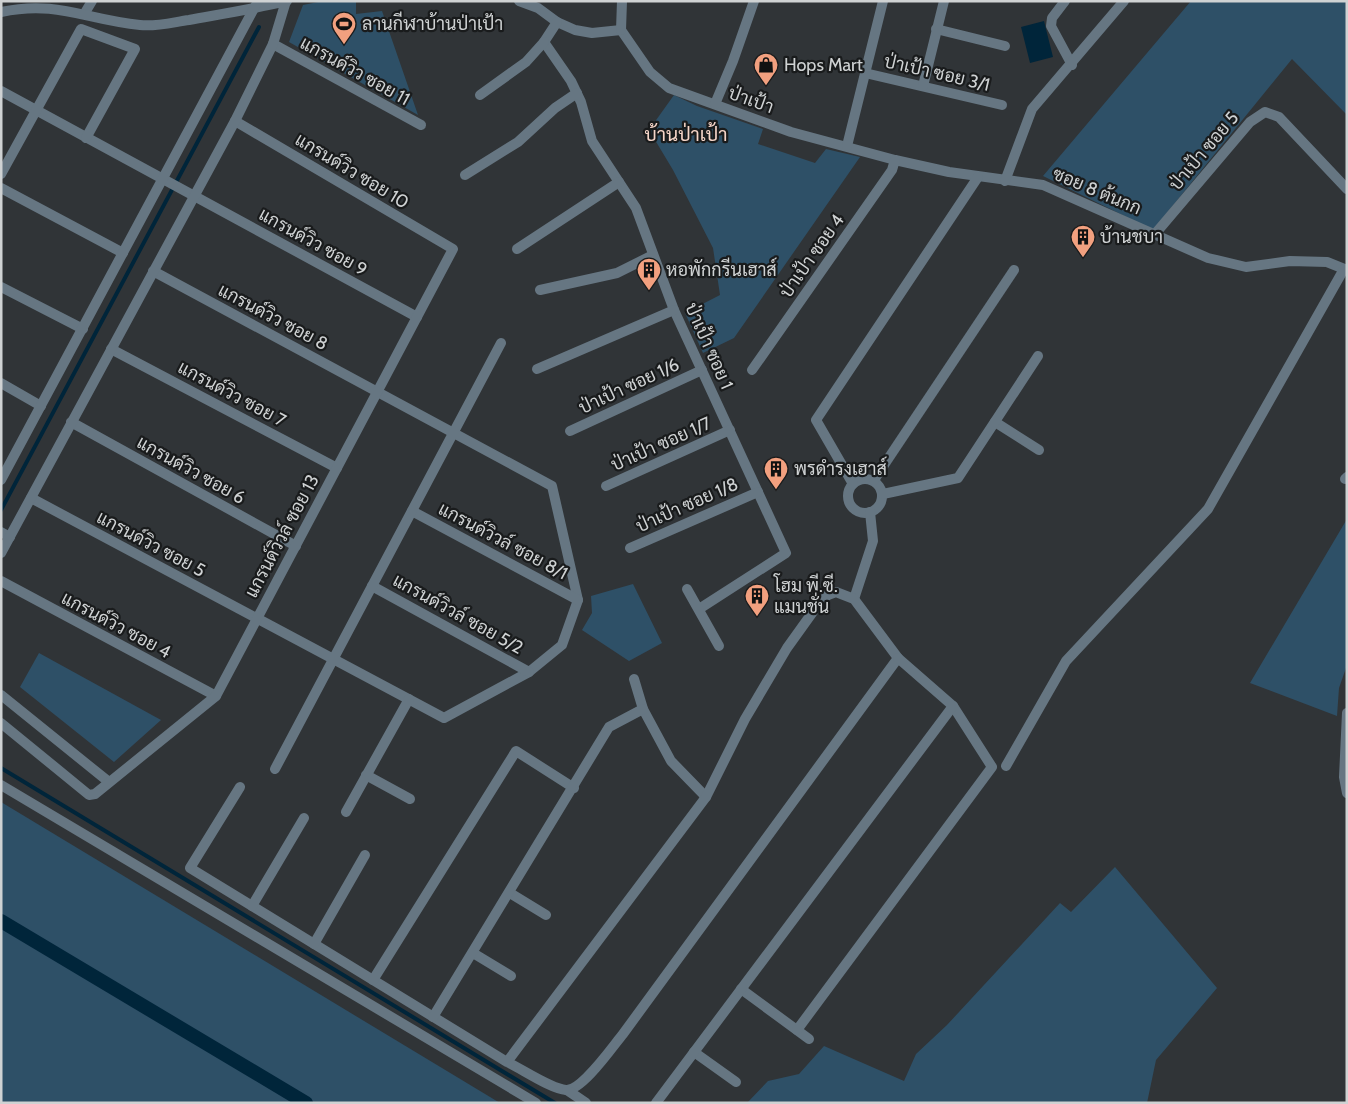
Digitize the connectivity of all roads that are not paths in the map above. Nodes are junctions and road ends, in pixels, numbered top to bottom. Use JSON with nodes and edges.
{"nodes":[{"id":1,"x":92,"y":1,"type":"edge"},
{"id":2,"x":286,"y":1,"type":"edge"},
{"id":3,"x":519,"y":1,"type":"edge"},
{"id":4,"x":622,"y":1,"type":"edge"},
{"id":5,"x":754,"y":1,"type":"edge"},
{"id":6,"x":883,"y":1,"type":"edge"},
{"id":7,"x":944,"y":1,"type":"edge"},
{"id":8,"x":1065,"y":1,"type":"edge"},
{"id":9,"x":1124,"y":1,"type":"edge"},
{"id":10,"x":256,"y":5,"type":"edge"},
{"id":11,"x":86,"y":11,"type":"junction"},
{"id":12,"x":1,"y":12,"type":"edge"},
{"id":13,"x":557,"y":22,"type":"junction"},
{"id":14,"x":936,"y":29,"type":"junction"},
{"id":15,"x":621,"y":30,"type":"junction"},
{"id":16,"x":544,"y":42,"type":"junction"},
{"id":17,"x":273,"y":44,"type":"junction"},
{"id":18,"x":1005,"y":46,"type":"dead end"},
{"id":19,"x":1072,"y":65,"type":"junction"},
{"id":20,"x":865,"y":73,"type":"junction"},
{"id":21,"x":923,"y":86,"type":"junction"},
{"id":22,"x":1,"y":91,"type":"edge"},
{"id":23,"x":577,"y":93,"type":"junction"},
{"id":24,"x":480,"y":95,"type":"dead end"},
{"id":25,"x":715,"y":104,"type":"junction"},
{"id":26,"x":1002,"y":105,"type":"dead end"},
{"id":27,"x":37,"y":110,"type":"junction"},
{"id":28,"x":235,"y":121,"type":"junction"},
{"id":29,"x":421,"y":125,"type":"dead end"},
{"id":30,"x":86,"y":138,"type":"junction"},
{"id":31,"x":847,"y":146,"type":"junction"},
{"id":32,"x":895,"y":160,"type":"junction"},
{"id":33,"x":1,"y":174,"type":"edge"},
{"id":34,"x":465,"y":175,"type":"dead end"},
{"id":35,"x":978,"y":177,"type":"junction"},
{"id":36,"x":1004,"y":181,"type":"junction"},
{"id":37,"x":168,"y":182,"type":"junction"},
{"id":38,"x":619,"y":182,"type":"junction"},
{"id":39,"x":1,"y":188,"type":"edge"},
{"id":40,"x":1347,"y":189,"type":"edge"},
{"id":41,"x":191,"y":194,"type":"junction"},
{"id":42,"x":1155,"y":234,"type":"junction"},
{"id":43,"x":453,"y":249,"type":"joint"},
{"id":44,"x":517,"y":250,"type":"dead end"},
{"id":45,"x":123,"y":253,"type":"junction"},
{"id":46,"x":653,"y":255,"type":"junction"},
{"id":47,"x":1014,"y":270,"type":"dead end"},
{"id":48,"x":1346,"y":270,"type":"edge"},
{"id":49,"x":154,"y":271,"type":"junction"},
{"id":50,"x":1,"y":287,"type":"edge"},
{"id":51,"x":540,"y":290,"type":"dead end"},
{"id":52,"x":674,"y":310,"type":"junction"},
{"id":53,"x":417,"y":317,"type":"junction"},
{"id":54,"x":82,"y":329,"type":"junction"},
{"id":55,"x":501,"y":343,"type":"dead end"},
{"id":56,"x":111,"y":349,"type":"junction"},
{"id":57,"x":1038,"y":356,"type":"dead end"},
{"id":58,"x":537,"y":369,"type":"dead end"},
{"id":59,"x":702,"y":370,"type":"junction"},
{"id":60,"x":752,"y":370,"type":"dead end"},
{"id":61,"x":1,"y":383,"type":"edge"},
{"id":62,"x":378,"y":391,"type":"junction"},
{"id":63,"x":41,"y":406,"type":"junction"},
{"id":64,"x":72,"y":422,"type":"junction"},
{"id":65,"x":995,"y":422,"type":"junction"},
{"id":66,"x":730,"y":430,"type":"junction"},
{"id":67,"x":570,"y":431,"type":"dead end"},
{"id":68,"x":453,"y":434,"type":"junction"},
{"id":69,"x":1039,"y":450,"type":"dead end"},
{"id":70,"x":337,"y":468,"type":"junction"},
{"id":71,"x":1,"y":480,"type":"edge"},
{"id":72,"x":874,"y":480,"type":"junction"},
{"id":73,"x":853,"y":484,"type":"junction"},
{"id":74,"x":606,"y":486,"type":"dead end"},
{"id":75,"x":758,"y":492,"type":"junction"},
{"id":76,"x":883,"y":494,"type":"junction"},
{"id":77,"x":31,"y":498,"type":"junction"},
{"id":78,"x":412,"y":511,"type":"junction"},
{"id":79,"x":870,"y":512,"type":"junction"},
{"id":80,"x":5,"y":534,"type":"edge"},
{"id":81,"x":296,"y":546,"type":"junction"},
{"id":82,"x":630,"y":548,"type":"dead end"},
{"id":83,"x":1,"y":553,"type":"edge"},
{"id":84,"x":1,"y":581,"type":"edge"},
{"id":85,"x":372,"y":586,"type":"junction"},
{"id":86,"x":687,"y":589,"type":"dead end"},
{"id":87,"x":854,"y":599,"type":"junction"},
{"id":88,"x":578,"y":600,"type":"junction"},
{"id":89,"x":699,"y":610,"type":"junction"},
{"id":90,"x":257,"y":619,"type":"junction"},
{"id":91,"x":719,"y":646,"type":"dead end"},
{"id":92,"x":334,"y":658,"type":"junction"},
{"id":93,"x":898,"y":658,"type":"junction"},
{"id":94,"x":529,"y":672,"type":"junction"},
{"id":95,"x":634,"y":678,"type":"dead end"},
{"id":96,"x":1,"y":695,"type":"edge"},
{"id":97,"x":216,"y":696,"type":"junction"},
{"id":98,"x":408,"y":699,"type":"junction"},
{"id":99,"x":953,"y":706,"type":"junction"},
{"id":100,"x":643,"y":709,"type":"junction"},
{"id":101,"x":1347,"y":714,"type":"edge"},
{"id":102,"x":1,"y":723,"type":"edge"},
{"id":103,"x":1006,"y":766,"type":"dead end"},
{"id":104,"x":275,"y":768,"type":"dead end"},
{"id":105,"x":366,"y":775,"type":"junction"},
{"id":106,"x":109,"y":782,"type":"junction"},
{"id":107,"x":1,"y":785,"type":"edge"},
{"id":108,"x":240,"y":786,"type":"dead end"},
{"id":109,"x":574,"y":788,"type":"junction"},
{"id":110,"x":1347,"y":792,"type":"edge"},
{"id":111,"x":410,"y":798,"type":"dead end"},
{"id":112,"x":706,"y":798,"type":"junction"},
{"id":113,"x":346,"y":812,"type":"dead end"},
{"id":114,"x":304,"y":818,"type":"dead end"},
{"id":115,"x":366,"y":856,"type":"dead end"},
{"id":116,"x":510,"y":893,"type":"junction"},
{"id":117,"x":252,"y":906,"type":"junction"},
{"id":118,"x":546,"y":915,"type":"dead end"},
{"id":119,"x":314,"y":944,"type":"junction"},
{"id":120,"x":473,"y":953,"type":"junction"},
{"id":121,"x":511,"y":976,"type":"dead end"},
{"id":122,"x":374,"y":980,"type":"junction"},
{"id":123,"x":741,"y":989,"type":"junction"},
{"id":124,"x":434,"y":1017,"type":"junction"},
{"id":125,"x":797,"y":1030,"type":"junction"},
{"id":126,"x":809,"y":1039,"type":"dead end"},
{"id":127,"x":694,"y":1052,"type":"junction"},
{"id":128,"x":507,"y":1062,"type":"junction"},
{"id":129,"x":736,"y":1082,"type":"dead end"},
{"id":130,"x":567,"y":1090,"type":"junction"},
{"id":131,"x":536,"y":1103,"type":"edge"},
{"id":132,"x":586,"y":1103,"type":"edge"},
{"id":133,"x":656,"y":1103,"type":"edge"}],
"edges":[{"from":1,"to":11,"type":"street"},
{"from":2,"to":10,"type":"street"},
{"from":2,"to":17,"type":"street"},
{"from":3,"to":13,"type":"street"},
{"from":4,"to":15,"type":"street"},
{"from":5,"to":25,"type":"street"},
{"from":6,"to":20,"type":"street"},
{"from":7,"to":14,"type":"street"},
{"from":8,"to":19,"type":"street"},
{"from":9,"to":19,"type":"street"},
{"from":10,"to":11,"type":"street"},
{"from":10,"to":37,"type":"street"},
{"from":11,"to":12,"type":"street"},
{"from":13,"to":15,"type":"street"},
{"from":13,"to":16,"type":"street"},
{"from":14,"to":18,"type":"street"},
{"from":14,"to":21,"type":"street"},
{"from":15,"to":25,"type":"street","name":"ป่าเป้า"},
{"from":16,"to":23,"type":"street","name":"ป่าเป้า ซอย 1"},
{"from":16,"to":24,"type":"street"},
{"from":17,"to":28,"type":"street"},
{"from":17,"to":29,"type":"street","name":"แกรนด์วิว ซอย 11"},
{"from":19,"to":36,"type":"street"},
{"from":20,"to":21,"type":"street","name":"ป่าเป้า ซอย 3/1"},
{"from":20,"to":31,"type":"street"},
{"from":21,"to":26,"type":"street","name":"ป่าเป้า ซอย 3/1"},
{"from":22,"to":27,"type":"street","name":"แกรนด์วิว ซอย 9"},
{"from":23,"to":34,"type":"street"},
{"from":23,"to":38,"type":"street","name":"ป่าเป้า ซอย 1"},
{"from":25,"to":31,"type":"street","name":"ป่าเป้า"},
{"from":27,"to":30,"type":"street","name":"แกรนด์วิว ซอย 9"},
{"from":27,"to":30,"type":"street"},
{"from":27,"to":33,"type":"street"},
{"from":28,"to":41,"type":"street"},
{"from":28,"to":43,"type":"street","name":"แกรนด์วิว ซอย 10"},
{"from":30,"to":37,"type":"street","name":"แกรนด์วิว ซอย 9"},
{"from":31,"to":32,"type":"street","name":"ป่าเป้า"},
{"from":32,"to":35,"type":"street","name":"ป่าเป้า"},
{"from":32,"to":60,"type":"street","name":"ป่าเป้า ซอย 4"},
{"from":35,"to":36,"type":"street","name":"ป่าเป้า"},
{"from":35,"to":73,"type":"street"},
{"from":36,"to":42,"type":"street","name":"ซอย 8 ต้นกก"},
{"from":37,"to":41,"type":"street","name":"แกรนด์วิว ซอย 9"},
{"from":37,"to":45,"type":"street"},
{"from":38,"to":44,"type":"street"},
{"from":38,"to":46,"type":"street","name":"ป่าเป้า ซอย 1"},
{"from":39,"to":45,"type":"street"},
{"from":40,"to":42,"type":"street","name":"ป่าเป้า ซอย 5"},
{"from":41,"to":49,"type":"street"},
{"from":41,"to":53,"type":"street","name":"แกรนด์วิว ซอย 9"},
{"from":42,"to":48,"type":"street","name":"ซอย 8 ต้นกก"},
{"from":43,"to":53,"type":"street","name":"แกรนด์วิวล์ ซอย 13"},
{"from":45,"to":54,"type":"street"},
{"from":46,"to":51,"type":"street"},
{"from":46,"to":52,"type":"street","name":"ป่าเป้า ซอย 1"},
{"from":47,"to":72,"type":"street"},
{"from":48,"to":103,"type":"street"},
{"from":49,"to":56,"type":"street"},
{"from":49,"to":62,"type":"street","name":"แกรนด์วิว ซอย 8"},
{"from":50,"to":54,"type":"street"},
{"from":52,"to":58,"type":"street"},
{"from":52,"to":59,"type":"street","name":"ป่าเป้า ซอย 1"},
{"from":53,"to":62,"type":"street","name":"แกรนด์วิวล์ ซอย 13"},
{"from":54,"to":63,"type":"street"},
{"from":55,"to":68,"type":"street"},
{"from":56,"to":64,"type":"street"},
{"from":56,"to":70,"type":"street","name":"แกรนด์วิว ซอย 7"},
{"from":57,"to":65,"type":"street"},
{"from":59,"to":66,"type":"street","name":"ป่าเป้า ซอย 1"},
{"from":59,"to":67,"type":"street","name":"ป่าเป้า ซอย 1/6"},
{"from":61,"to":63,"type":"street"},
{"from":62,"to":68,"type":"street"},
{"from":62,"to":70,"type":"street","name":"แกรนด์วิวล์ ซอย 13"},
{"from":63,"to":71,"type":"street"},
{"from":64,"to":77,"type":"street"},
{"from":64,"to":81,"type":"street","name":"แกรนด์วิว ซอย 6"},
{"from":65,"to":69,"type":"street"},
{"from":65,"to":76,"type":"street"},
{"from":66,"to":74,"type":"street","name":"ป่าเป้า ซอย 1/7"},
{"from":66,"to":75,"type":"street","name":"ป่าเป้า ซอย 1"},
{"from":68,"to":78,"type":"street"},
{"from":68,"to":88,"type":"street"},
{"from":70,"to":81,"type":"street","name":"แกรนด์วิวล์ ซอย 13"},
{"from":72,"to":73,"type":"street"},
{"from":72,"to":76,"type":"street"},
{"from":73,"to":79,"type":"street"},
{"from":75,"to":82,"type":"street","name":"ป่าเป้า ซอย 1/8"},
{"from":75,"to":89,"type":"street","name":"ป่าเป้า ซอย 1"},
{"from":76,"to":79,"type":"street"},
{"from":77,"to":80,"type":"street"},
{"from":77,"to":90,"type":"street","name":"แกรนด์วิว ซอย 5"},
{"from":78,"to":85,"type":"street"},
{"from":78,"to":88,"type":"street","name":"แกรนด์วิวล์ ซอย 8/1"},
{"from":79,"to":87,"type":"street"},
{"from":80,"to":83,"type":"street"},
{"from":81,"to":90,"type":"street","name":"แกรนด์วิวล์ ซอย 13"},
{"from":84,"to":97,"type":"street","name":"แกรนด์วิว ซอย 4"},
{"from":85,"to":92,"type":"street"},
{"from":85,"to":94,"type":"street","name":"แกรนด์วิวล์ ซอย 5/2"},
{"from":86,"to":89,"type":"street"},
{"from":87,"to":93,"type":"street"},
{"from":87,"to":112,"type":"street"},
{"from":88,"to":94,"type":"street"},
{"from":89,"to":91,"type":"street"},
{"from":90,"to":92,"type":"street","name":"แกรนด์วิว ซอย 5"},
{"from":90,"to":97,"type":"street","name":"แกรนด์วิวล์ ซอย 13"},
{"from":92,"to":98,"type":"street","name":"แกรนด์วิว ซอย 5"},
{"from":92,"to":104,"type":"street"},
{"from":93,"to":99,"type":"street"},
{"from":93,"to":130,"type":"street"},
{"from":94,"to":98,"type":"street","name":"แกรนด์วิว ซอย 5"},
{"from":95,"to":100,"type":"street"},
{"from":96,"to":106,"type":"street"},
{"from":97,"to":106,"type":"street"},
{"from":98,"to":105,"type":"street"},
{"from":99,"to":123,"type":"street"},
{"from":99,"to":125,"type":"street"},
{"from":100,"to":109,"type":"street"},
{"from":100,"to":112,"type":"street"},
{"from":101,"to":110,"type":"street"},
{"from":102,"to":106,"type":"street"},
{"from":105,"to":111,"type":"street"},
{"from":105,"to":113,"type":"street"},
{"from":107,"to":131,"type":"street"},
{"from":108,"to":117,"type":"street"},
{"from":109,"to":116,"type":"street"},
{"from":109,"to":122,"type":"street"},
{"from":112,"to":128,"type":"street"},
{"from":114,"to":117,"type":"street"},
{"from":115,"to":119,"type":"street"},
{"from":116,"to":118,"type":"street"},
{"from":116,"to":120,"type":"street"},
{"from":117,"to":119,"type":"street"},
{"from":119,"to":122,"type":"street"},
{"from":120,"to":121,"type":"street"},
{"from":120,"to":124,"type":"street"},
{"from":122,"to":124,"type":"street"},
{"from":123,"to":125,"type":"street"},
{"from":123,"to":127,"type":"street"},
{"from":124,"to":128,"type":"street"},
{"from":125,"to":126,"type":"street"},
{"from":127,"to":129,"type":"street"},
{"from":127,"to":133,"type":"street"},
{"from":128,"to":130,"type":"street"},
{"from":130,"to":132,"type":"street"}]}
